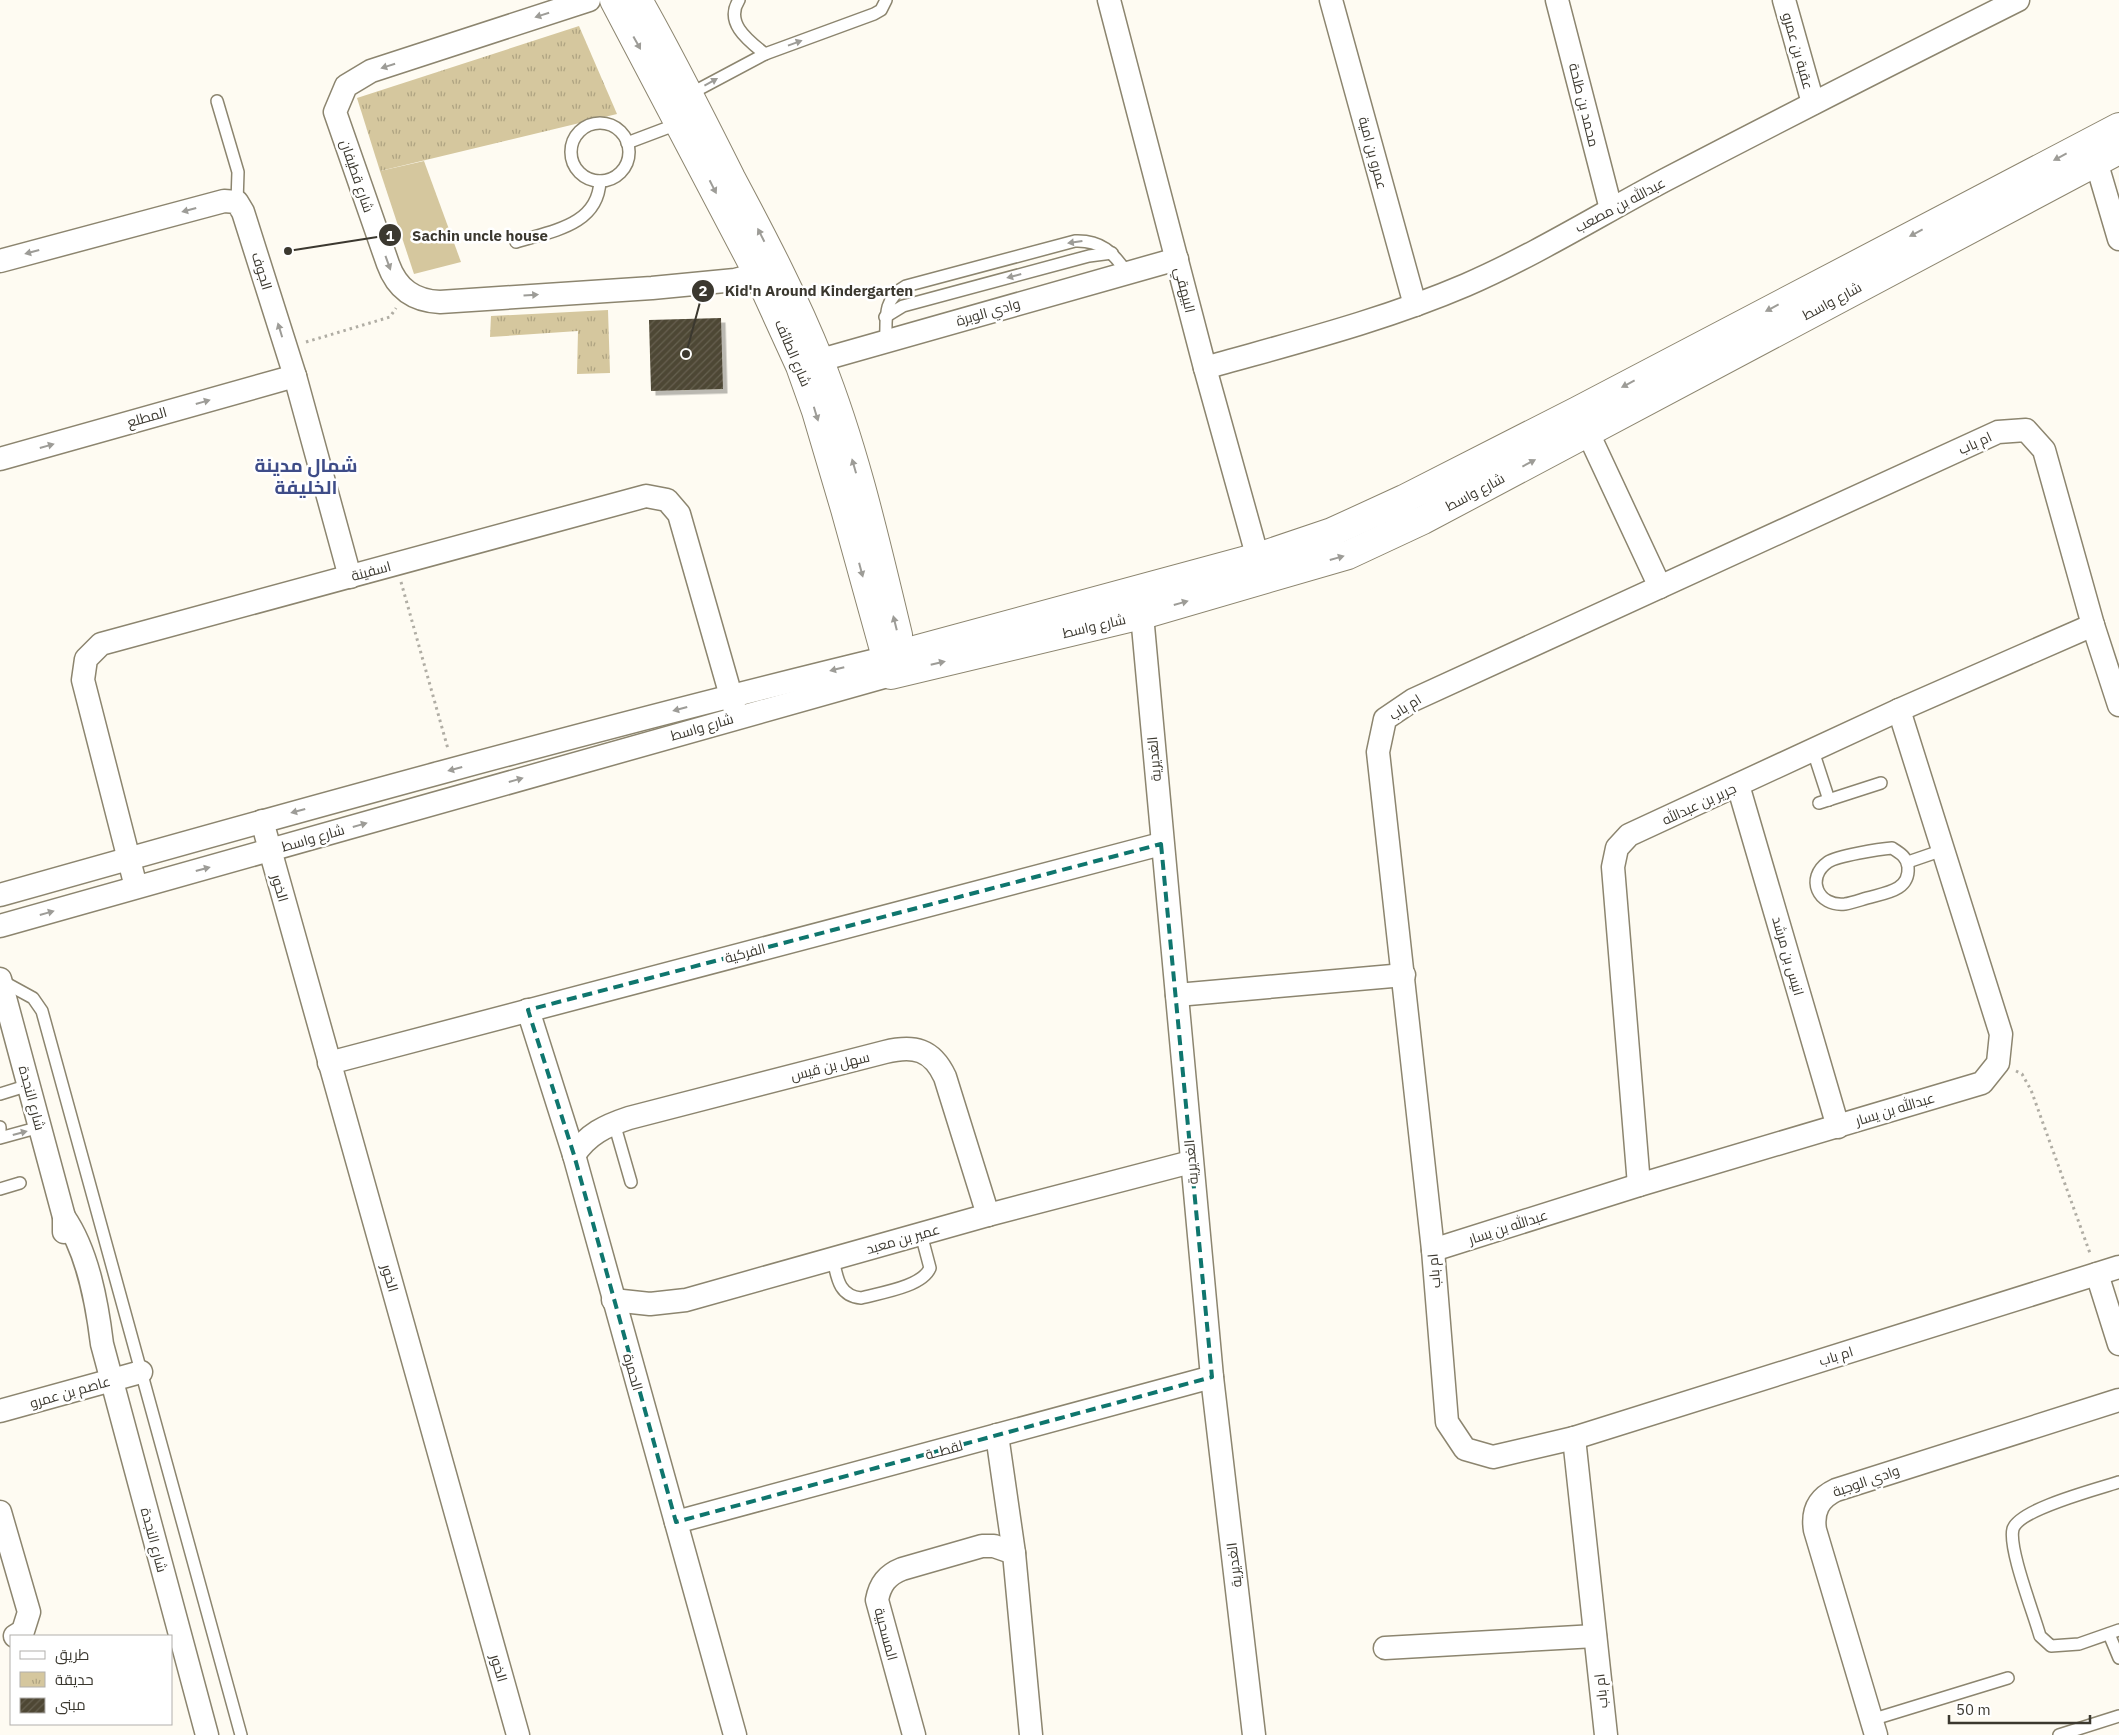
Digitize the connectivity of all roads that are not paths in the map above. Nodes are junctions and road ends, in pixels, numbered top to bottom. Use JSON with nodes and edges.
{"nodes":[{"id":1,"x":589,"y":0,"type":"edge"},
{"id":2,"x":614,"y":0,"type":"edge"},
{"id":3,"x":638,"y":0,"type":"edge"},
{"id":4,"x":739,"y":0,"type":"edge"},
{"id":5,"x":886,"y":0,"type":"edge"},
{"id":6,"x":1109,"y":0,"type":"edge"},
{"id":7,"x":1331,"y":0,"type":"edge"},
{"id":8,"x":1557,"y":0,"type":"edge"},
{"id":9,"x":1784,"y":0,"type":"edge"},
{"id":10,"x":2018,"y":0,"type":"edge"},
{"id":11,"x":765,"y":54,"type":"junction"},
{"id":12,"x":688,"y":95,"type":"junction"},
{"id":13,"x":217,"y":101,"type":"dead end"},
{"id":14,"x":1813,"y":103,"type":"junction"},
{"id":15,"x":680,"y":123,"type":"junction"},
{"id":16,"x":2119,"y":127,"type":"edge"},
{"id":17,"x":627,"y":143,"type":"junction"},
{"id":18,"x":2101,"y":151,"type":"edge"},
{"id":19,"x":600,"y":181,"type":"junction"},
{"id":20,"x":237,"y":202,"type":"junction"},
{"id":21,"x":1611,"y":209,"type":"junction"},
{"id":22,"x":2119,"y":238,"type":"edge"},
{"id":23,"x":516,"y":242,"type":"dead end"},
{"id":24,"x":1112,"y":253,"type":"junction"},
{"id":25,"x":1177,"y":258,"type":"junction"},
{"id":26,"x":0,"y":260,"type":"edge"},
{"id":27,"x":766,"y":268,"type":"junction"},
{"id":28,"x":1127,"y":273,"type":"junction"},
{"id":29,"x":1415,"y":305,"type":"junction"},
{"id":30,"x":885,"y":317,"type":"junction"},
{"id":31,"x":886,"y":341,"type":"junction"},
{"id":32,"x":810,"y":363,"type":"junction"},
{"id":33,"x":1205,"y":368,"type":"junction"},
{"id":34,"x":295,"y":376,"type":"junction"},
{"id":35,"x":1582,"y":421,"type":"junction"},
{"id":36,"x":0,"y":459,"type":"edge"},
{"id":37,"x":1261,"y":568,"type":"junction"},
{"id":38,"x":350,"y":577,"type":"junction"},
{"id":39,"x":1660,"y":587,"type":"junction"},
{"id":40,"x":1137,"y":602,"type":"junction"},
{"id":41,"x":2093,"y":625,"type":"junction"},
{"id":42,"x":896,"y":664,"type":"junction"},
{"id":43,"x":730,"y":695,"type":"junction"},
{"id":44,"x":2119,"y":705,"type":"edge"},
{"id":45,"x":1900,"y":710,"type":"junction"},
{"id":46,"x":738,"y":717,"type":"junction"},
{"id":47,"x":1813,"y":751,"type":"junction"},
{"id":48,"x":1881,"y":783,"type":"dead end"},
{"id":49,"x":1738,"y":786,"type":"junction"},
{"id":50,"x":262,"y":821,"type":"junction"},
{"id":51,"x":1162,"y":844,"type":"junction"},
{"id":52,"x":270,"y":850,"type":"junction"},
{"id":53,"x":1943,"y":850,"type":"junction"},
{"id":54,"x":130,"y":858,"type":"junction"},
{"id":55,"x":1908,"y":862,"type":"junction"},
{"id":56,"x":136,"y":887,"type":"junction"},
{"id":57,"x":0,"y":894,"type":"edge"},
{"id":58,"x":0,"y":926,"type":"edge"},
{"id":59,"x":1404,"y":975,"type":"junction"},
{"id":60,"x":0,"y":980,"type":"edge"},
{"id":61,"x":1177,"y":995,"type":"junction"},
{"id":62,"x":528,"y":1010,"type":"junction"},
{"id":63,"x":329,"y":1063,"type":"junction"},
{"id":64,"x":29,"y":1085,"type":"junction"},
{"id":65,"x":0,"y":1094,"type":"edge"},
{"id":66,"x":614,"y":1123,"type":"junction"},
{"id":67,"x":0,"y":1127,"type":"edge"},
{"id":68,"x":40,"y":1127,"type":"junction"},
{"id":69,"x":1838,"y":1127,"type":"junction"},
{"id":70,"x":0,"y":1138,"type":"edge"},
{"id":71,"x":574,"y":1155,"type":"junction"},
{"id":72,"x":1191,"y":1162,"type":"junction"},
{"id":73,"x":631,"y":1182,"type":"dead end"},
{"id":74,"x":20,"y":1184,"type":"dead end"},
{"id":75,"x":1639,"y":1185,"type":"junction"},
{"id":76,"x":0,"y":1189,"type":"edge"},
{"id":77,"x":988,"y":1215,"type":"junction"},
{"id":78,"x":921,"y":1234,"type":"junction"},
{"id":79,"x":1433,"y":1250,"type":"junction"},
{"id":80,"x":833,"y":1259,"type":"junction"},
{"id":81,"x":2119,"y":1267,"type":"edge"},
{"id":82,"x":2097,"y":1274,"type":"junction"},
{"id":83,"x":613,"y":1300,"type":"junction"},
{"id":84,"x":2119,"y":1344,"type":"edge"},
{"id":85,"x":141,"y":1372,"type":"junction"},
{"id":86,"x":1212,"y":1377,"type":"junction"},
{"id":87,"x":111,"y":1380,"type":"junction"},
{"id":88,"x":2119,"y":1400,"type":"edge"},
{"id":89,"x":0,"y":1411,"type":"edge"},
{"id":90,"x":997,"y":1435,"type":"junction"},
{"id":91,"x":1574,"y":1438,"type":"junction"},
{"id":92,"x":2119,"y":1482,"type":"edge"},
{"id":93,"x":0,"y":1512,"type":"edge"},
{"id":94,"x":676,"y":1522,"type":"junction"},
{"id":95,"x":1014,"y":1554,"type":"junction"},
{"id":96,"x":2114,"y":1632,"type":"edge"},
{"id":97,"x":17,"y":1635,"type":"edge"},
{"id":98,"x":1595,"y":1636,"type":"junction"},
{"id":99,"x":1385,"y":1648,"type":"dead end"},
{"id":100,"x":2119,"y":1658,"type":"edge"},
{"id":101,"x":2008,"y":1678,"type":"dead end"},
{"id":102,"x":2119,"y":1716,"type":"edge"},
{"id":103,"x":1874,"y":1727,"type":"edge"},
{"id":104,"x":207,"y":1735,"type":"edge"},
{"id":105,"x":241,"y":1735,"type":"edge"},
{"id":106,"x":518,"y":1735,"type":"edge"},
{"id":107,"x":735,"y":1735,"type":"edge"},
{"id":108,"x":914,"y":1735,"type":"edge"},
{"id":109,"x":1031,"y":1735,"type":"edge"},
{"id":110,"x":1254,"y":1735,"type":"edge"},
{"id":111,"x":1606,"y":1735,"type":"edge"},
{"id":112,"x":2060,"y":1735,"type":"edge"}],
"edges":[{"from":1,"to":27,"type":"street","name":"شارع قطيفان","one_way":true},
{"from":2,"to":15,"type":"street","name":"شارع الطائف","one_way":true},
{"from":3,"to":12,"type":"street","name":"شارع الطائف"},
{"from":4,"to":11,"type":"lane"},
{"from":11,"to":5,"type":"lane","one_way":true},
{"from":6,"to":25,"type":"street","name":"البيهقي"},
{"from":7,"to":29,"type":"street","name":"عمرو بن امية"},
{"from":8,"to":21,"type":"street","name":"محمد بن طلحة"},
{"from":9,"to":14,"type":"street","name":"عقبة بن عمرو"},
{"from":10,"to":14,"type":"street","name":"عبدالله بن مصعب"},
{"from":12,"to":11,"type":"lane","one_way":true},
{"from":27,"to":12,"type":"street","name":"شارع الطائف","one_way":true},
{"from":13,"to":20,"type":"lane"},
{"from":14,"to":21,"type":"street","name":"عبدالله بن مصعب"},
{"from":15,"to":17,"type":"lane"},
{"from":15,"to":27,"type":"street","name":"شارع الطائف","one_way":true},
{"from":16,"to":18,"type":"street","name":"شارع واسط"},
{"from":17,"to":19,"type":"lane"},
{"from":17,"to":19,"type":"lane"},
{"from":18,"to":22,"type":"street"},
{"from":18,"to":35,"type":"street","name":"شارع واسط"},
{"from":19,"to":23,"type":"lane"},
{"from":20,"to":26,"type":"street","one_way":true},
{"from":34,"to":20,"type":"street","name":"الجوف","one_way":true},
{"from":21,"to":29,"type":"street","name":"عبدالله بن مصعب"},
{"from":24,"to":28,"type":"lane"},
{"from":24,"to":30,"type":"lane","one_way":true},
{"from":24,"to":30,"type":"lane","one_way":true},
{"from":25,"to":28,"type":"street","name":"وادي الوبرة"},
{"from":25,"to":33,"type":"street","name":"البيهقي"},
{"from":27,"to":32,"type":"street","name":"شارع الطائف"},
{"from":28,"to":31,"type":"street","name":"وادي الوبرة"},
{"from":29,"to":33,"type":"street","name":"عبدالله بن مصعب"},
{"from":30,"to":31,"type":"lane"},
{"from":31,"to":32,"type":"street","name":"وادي الوبرة"},
{"from":32,"to":42,"type":"street","name":"شارع الطائف"},
{"from":33,"to":37,"type":"street","name":"البيهقي"},
{"from":36,"to":34,"type":"street","name":"المطلع","one_way":true},
{"from":34,"to":38,"type":"street","name":"الجوف"},
{"from":35,"to":37,"type":"street","name":"شارع واسط"},
{"from":35,"to":39,"type":"street"},
{"from":37,"to":40,"type":"street","name":"شارع واسط"},
{"from":38,"to":43,"type":"street","name":"اسفينة"},
{"from":38,"to":54,"type":"street","name":"اسفينة"},
{"from":39,"to":41,"type":"street","name":"ام باب"},
{"from":39,"to":59,"type":"street","name":"ام باب"},
{"from":40,"to":42,"type":"street","name":"شارع واسط"},
{"from":40,"to":51,"type":"street","name":"الغديرية"},
{"from":41,"to":44,"type":"street","name":"ام باب"},
{"from":41,"to":45,"type":"street","name":"جرير بن عبدالله"},
{"from":42,"to":43,"type":"street","name":"شارع واسط","one_way":true},
{"from":42,"to":46,"type":"street","name":"شارع واسط"},
{"from":43,"to":46,"type":"street","name":"اسفينة"},
{"from":43,"to":50,"type":"street","name":"شارع واسط","one_way":true},
{"from":45,"to":47,"type":"street","name":"جرير بن عبدالله"},
{"from":45,"to":53,"type":"street"},
{"from":52,"to":46,"type":"street","name":"شارع واسط","one_way":true},
{"from":47,"to":48,"type":"lane"},
{"from":47,"to":49,"type":"street","name":"جرير بن عبدالله"},
{"from":49,"to":69,"type":"street","name":"انيس بن مرشد"},
{"from":49,"to":75,"type":"street","name":"جرير بن عبدالله"},
{"from":50,"to":52,"type":"street","name":"الخور"},
{"from":50,"to":54,"type":"street","name":"شارع واسط"},
{"from":51,"to":61,"type":"street","name":"الغديرية"},
{"from":51,"to":62,"type":"street","name":"الفركية"},
{"from":56,"to":52,"type":"street","name":"شارع واسط","one_way":true},
{"from":52,"to":63,"type":"street","name":"الخور"},
{"from":53,"to":55,"type":"lane"},
{"from":53,"to":69,"type":"street","name":"عبدالله بن يسار"},
{"from":54,"to":56,"type":"street","name":"اسفينة"},
{"from":54,"to":57,"type":"street","name":"شارع واسط"},
{"from":55,"to":55,"type":"lane"},
{"from":58,"to":56,"type":"street","name":"شارع واسط","one_way":true},
{"from":59,"to":61,"type":"street"},
{"from":59,"to":79,"type":"street","name":"ام باب"},
{"from":60,"to":64,"type":"street","name":"شارع النجدة"},
{"from":60,"to":85,"type":"lane"},
{"from":61,"to":72,"type":"street","name":"الغديرية"},
{"from":62,"to":63,"type":"street","name":"الفركية"},
{"from":62,"to":71,"type":"street","name":"الحمرة"},
{"from":63,"to":106,"type":"street","name":"الخور"},
{"from":64,"to":65,"type":"lane"},
{"from":64,"to":68,"type":"street","name":"شارع النجدة"},
{"from":66,"to":71,"type":"street","name":"سهل بن قيس"},
{"from":66,"to":73,"type":"lane"},
{"from":66,"to":77,"type":"street","name":"سهل بن قيس"},
{"from":67,"to":70,"type":"lane"},
{"from":70,"to":68,"type":"lane","one_way":true},
{"from":68,"to":87,"type":"street","name":"شارع النجدة"},
{"from":69,"to":75,"type":"street","name":"عبدالله بن يسار"},
{"from":71,"to":83,"type":"street","name":"الحمرة"},
{"from":72,"to":77,"type":"street","name":"عمير بن معبد"},
{"from":72,"to":86,"type":"street","name":"الغديرية"},
{"from":74,"to":76,"type":"lane"},
{"from":75,"to":79,"type":"street","name":"عبدالله بن يسار"},
{"from":77,"to":78,"type":"street","name":"عمير بن معبد"},
{"from":78,"to":80,"type":"street","name":"عمير بن معبد"},
{"from":78,"to":80,"type":"lane"},
{"from":79,"to":91,"type":"street","name":"ام باب"},
{"from":80,"to":83,"type":"street","name":"عمير بن معبد"},
{"from":81,"to":82,"type":"street","name":"ام باب"},
{"from":82,"to":84,"type":"street"},
{"from":82,"to":91,"type":"street","name":"ام باب"},
{"from":83,"to":94,"type":"street","name":"الحمرة"},
{"from":85,"to":87,"type":"street","name":"عاصم بن عمرو"},
{"from":85,"to":105,"type":"lane"},
{"from":86,"to":90,"type":"street","name":"لقطــة"},
{"from":86,"to":110,"type":"street","name":"الغديرية"},
{"from":87,"to":89,"type":"street","name":"عاصم بن عمرو"},
{"from":87,"to":104,"type":"street","name":"شارع النجدة"},
{"from":88,"to":103,"type":"street","name":"وادي الوجبة"},
{"from":90,"to":94,"type":"street","name":"لقطــة"},
{"from":90,"to":95,"type":"street"},
{"from":91,"to":98,"type":"street","name":"ام باب"},
{"from":92,"to":96,"type":"lane"},
{"from":93,"to":97,"type":"street"},
{"from":94,"to":107,"type":"street","name":"الحمرة"},
{"from":95,"to":108,"type":"street","name":"المسحبية"},
{"from":95,"to":109,"type":"street"},
{"from":96,"to":100,"type":"lane"},
{"from":98,"to":99,"type":"street"},
{"from":98,"to":111,"type":"street","name":"ام باب"},
{"from":101,"to":103,"type":"lane"},
{"from":102,"to":112,"type":"lane"}]}
